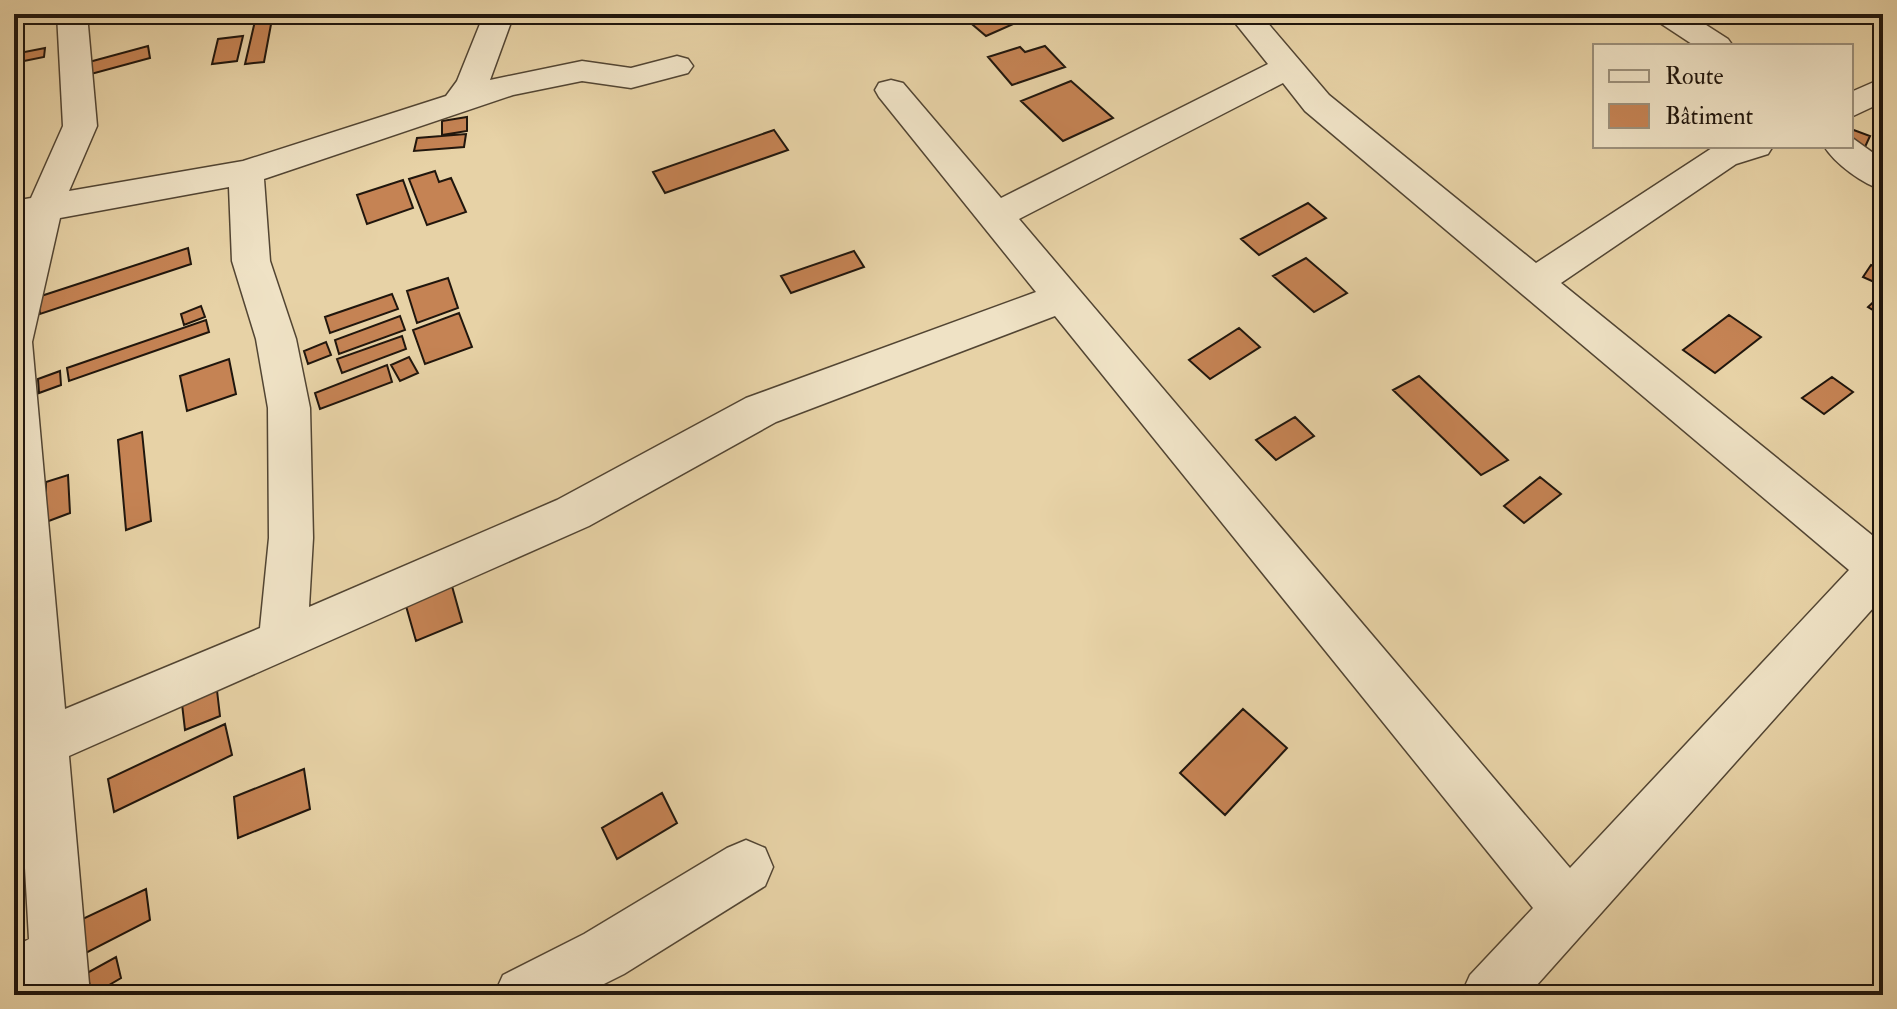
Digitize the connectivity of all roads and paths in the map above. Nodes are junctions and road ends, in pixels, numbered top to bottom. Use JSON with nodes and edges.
{"nodes":[{"id":1,"x":72,"y":14,"type":"edge"},
{"id":2,"x":499,"y":14,"type":"edge"},
{"id":3,"x":1243,"y":14,"type":"edge"},
{"id":4,"x":1668,"y":14,"type":"edge"},
{"id":5,"x":1714,"y":44,"type":"edge"},
{"id":6,"x":677,"y":66,"type":"dead end"},
{"id":7,"x":1288,"y":67,"type":"junction"},
{"id":8,"x":1883,"y":88,"type":"edge"},
{"id":9,"x":891,"y":90,"type":"dead end"},
{"id":10,"x":458,"y":104,"type":"junction"},
{"id":11,"x":1853,"y":105,"type":"edge"},
{"id":12,"x":1750,"y":148,"type":"edge"},
{"id":13,"x":1844,"y":148,"type":"edge"},
{"id":14,"x":246,"y":172,"type":"junction"},
{"id":15,"x":1883,"y":178,"type":"edge"},
{"id":16,"x":29,"y":212,"type":"edge"},
{"id":17,"x":995,"y":216,"type":"junction"},
{"id":18,"x":1535,"y":282,"type":"junction"},
{"id":19,"x":1062,"y":298,"type":"junction"},
{"id":20,"x":14,"y":342,"type":"edge"},
{"id":21,"x":21,"y":516,"type":"edge"},
{"id":22,"x":1881,"y":568,"type":"edge"},
{"id":23,"x":283,"y":641,"type":"junction"},
{"id":24,"x":43,"y":743,"type":"junction"},
{"id":25,"x":746,"y":867,"type":"dead end"},
{"id":26,"x":1569,"y":909,"type":"junction"},
{"id":27,"x":44,"y":975,"type":"edge"},
{"id":28,"x":523,"y":995,"type":"edge"},
{"id":29,"x":1490,"y":995,"type":"edge"}],
"edges":[{"from":1,"to":16,"type":"street"},
{"from":2,"to":10,"type":"street"},
{"from":3,"to":7,"type":"street"},
{"from":4,"to":5,"type":"street"},
{"from":6,"to":10,"type":"street"},
{"from":7,"to":17,"type":"street"},
{"from":7,"to":18,"type":"street"},
{"from":8,"to":11,"type":"street"},
{"from":9,"to":17,"type":"street"},
{"from":10,"to":14,"type":"street"},
{"from":12,"to":18,"type":"street"},
{"from":13,"to":15,"type":"street"},
{"from":14,"to":16,"type":"street"},
{"from":14,"to":23,"type":"street"},
{"from":16,"to":20,"type":"street"},
{"from":17,"to":19,"type":"street"},
{"from":18,"to":22,"type":"street"},
{"from":19,"to":23,"type":"street"},
{"from":19,"to":26,"type":"street"},
{"from":20,"to":21,"type":"street"},
{"from":21,"to":24,"type":"street"},
{"from":22,"to":26,"type":"street"},
{"from":23,"to":24,"type":"street"},
{"from":24,"to":27,"type":"street"},
{"from":25,"to":28,"type":"street"},
{"from":26,"to":29,"type":"street"}]}
